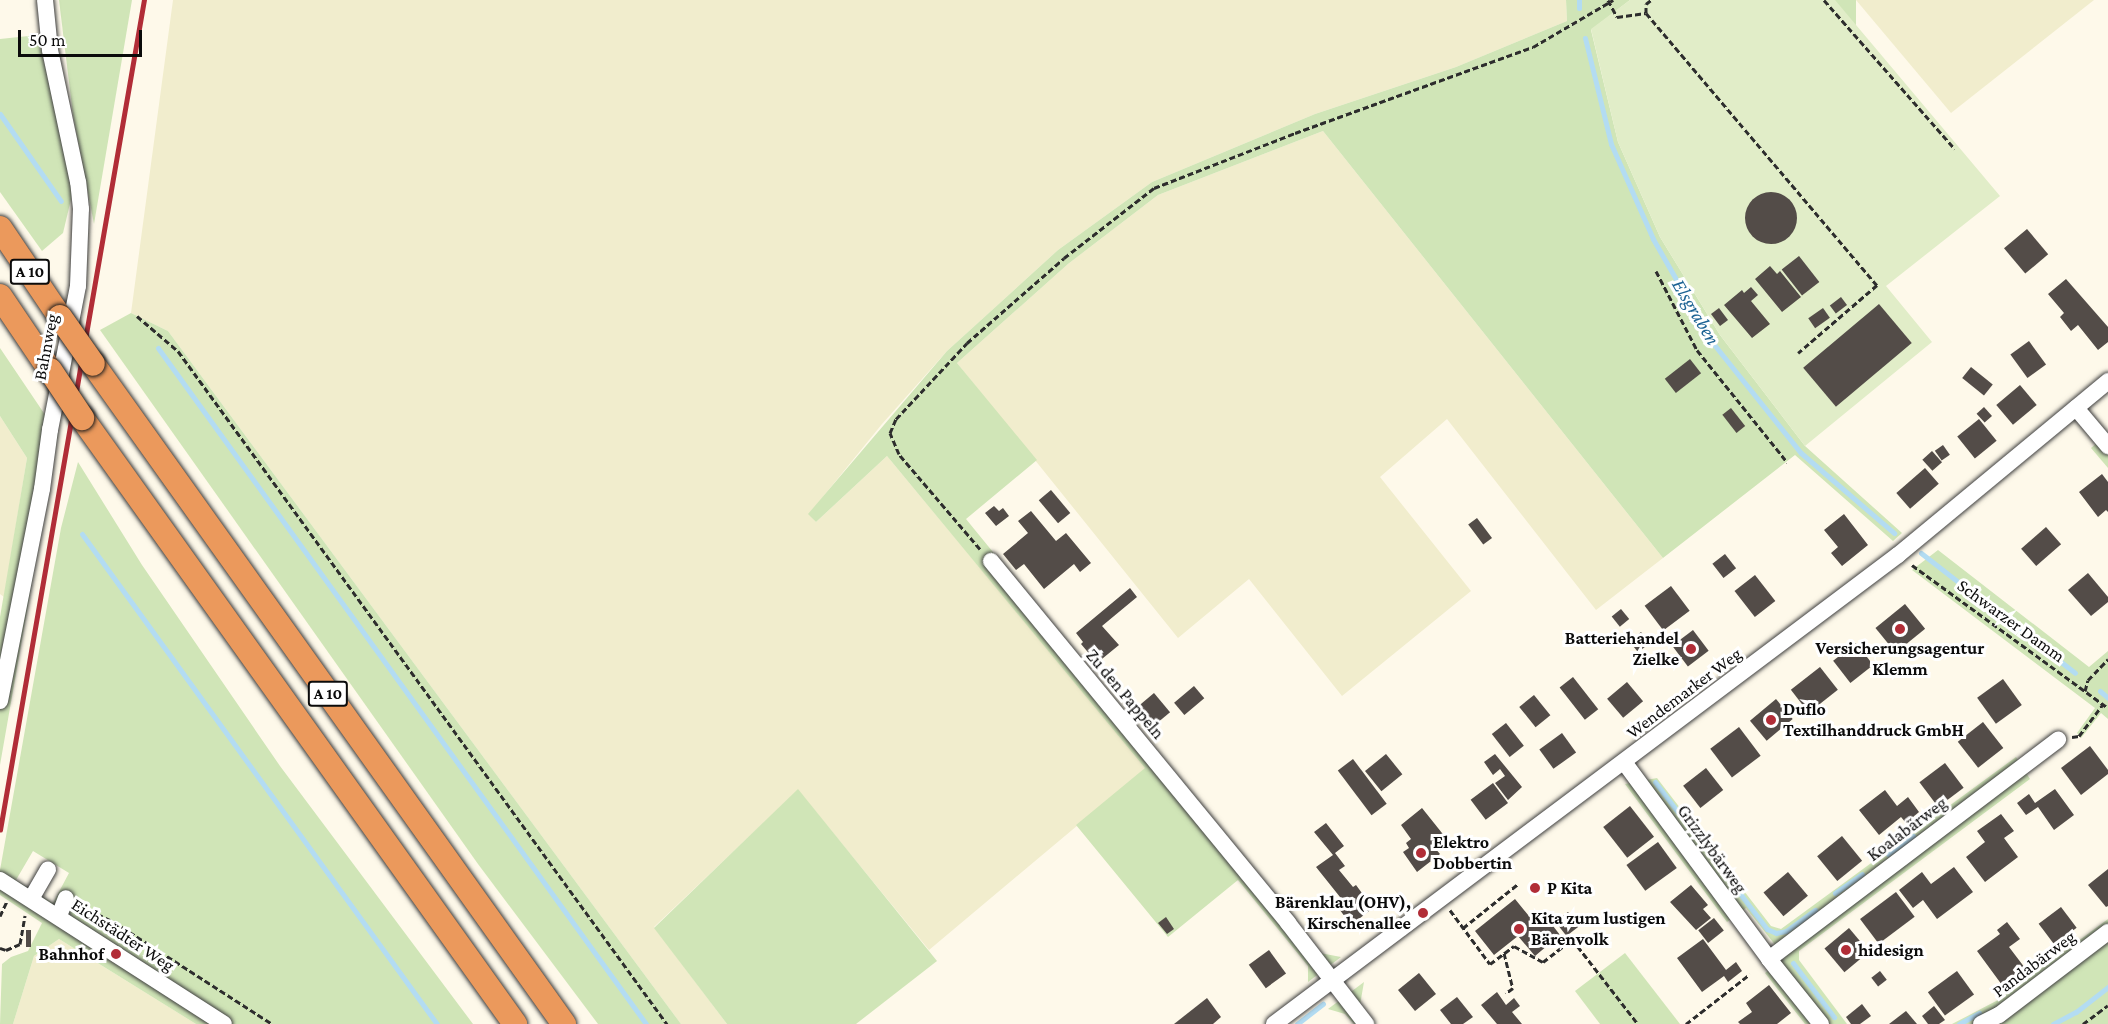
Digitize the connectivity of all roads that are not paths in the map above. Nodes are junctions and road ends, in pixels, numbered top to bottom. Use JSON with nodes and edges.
{"nodes":[{"id":1,"x":45,"y":0,"type":"edge"},
{"id":2,"x":0,"y":228,"type":"edge"},
{"id":3,"x":0,"y":296,"type":"edge"},
{"id":4,"x":2108,"y":381,"type":"edge"},
{"id":5,"x":2076,"y":408,"type":"junction"},
{"id":6,"x":2108,"y":446,"type":"edge"},
{"id":7,"x":991,"y":561,"type":"road end"},
{"id":8,"x":0,"y":701,"type":"edge"},
{"id":9,"x":2058,"y":740,"type":"road end"},
{"id":10,"x":1624,"y":762,"type":"junction"},
{"id":11,"x":48,"y":869,"type":"dead end"},
{"id":12,"x":0,"y":880,"type":"edge"},
{"id":13,"x":66,"y":898,"type":"road end"},
{"id":14,"x":31,"y":899,"type":"junction"},
{"id":15,"x":59,"y":916,"type":"junction"},
{"id":16,"x":2108,"y":932,"type":"edge"},
{"id":17,"x":1774,"y":955,"type":"junction"},
{"id":18,"x":1332,"y":981,"type":"junction"},
{"id":19,"x":224,"y":1024,"type":"edge"},
{"id":20,"x":514,"y":1024,"type":"edge"},
{"id":21,"x":564,"y":1024,"type":"edge"},
{"id":22,"x":1275,"y":1024,"type":"edge"},
{"id":23,"x":1366,"y":1024,"type":"edge"},
{"id":24,"x":1821,"y":1024,"type":"edge"},
{"id":25,"x":1981,"y":1024,"type":"edge"}],
"edges":[{"from":1,"to":8,"type":"street","name":"Bahnweg"},
{"from":2,"to":21,"type":"highway","number":"A 10","bridge":true},
{"from":3,"to":20,"type":"highway","number":"A 10","bridge":true},
{"from":4,"to":5,"type":"street","name":"Wendemarker Weg"},
{"from":5,"to":6,"type":"street"},
{"from":5,"to":10,"type":"street","name":"Wendemarker Weg"},
{"from":7,"to":18,"type":"street","name":"Zu den Pappeln"},
{"from":9,"to":17,"type":"street","name":"Koalabärweg"},
{"from":10,"to":17,"type":"street","name":"Grizzlybärweg"},
{"from":10,"to":18,"type":"street","name":"Wendemarker Weg"},
{"from":11,"to":14,"type":"street"},
{"from":12,"to":14,"type":"street","name":"Eichstädter Weg"},
{"from":13,"to":15,"type":"street"},
{"from":14,"to":15,"type":"street","name":"Eichstädter Weg"},
{"from":15,"to":19,"type":"street","name":"Eichstädter Weg"},
{"from":16,"to":25,"type":"street","name":"Pandabärweg"},
{"from":17,"to":24,"type":"street","name":"Grizzlybärweg"},
{"from":18,"to":22,"type":"street","name":"Wendemarker Weg"},
{"from":18,"to":23,"type":"street","name":"Zu den Pappeln"}]}
